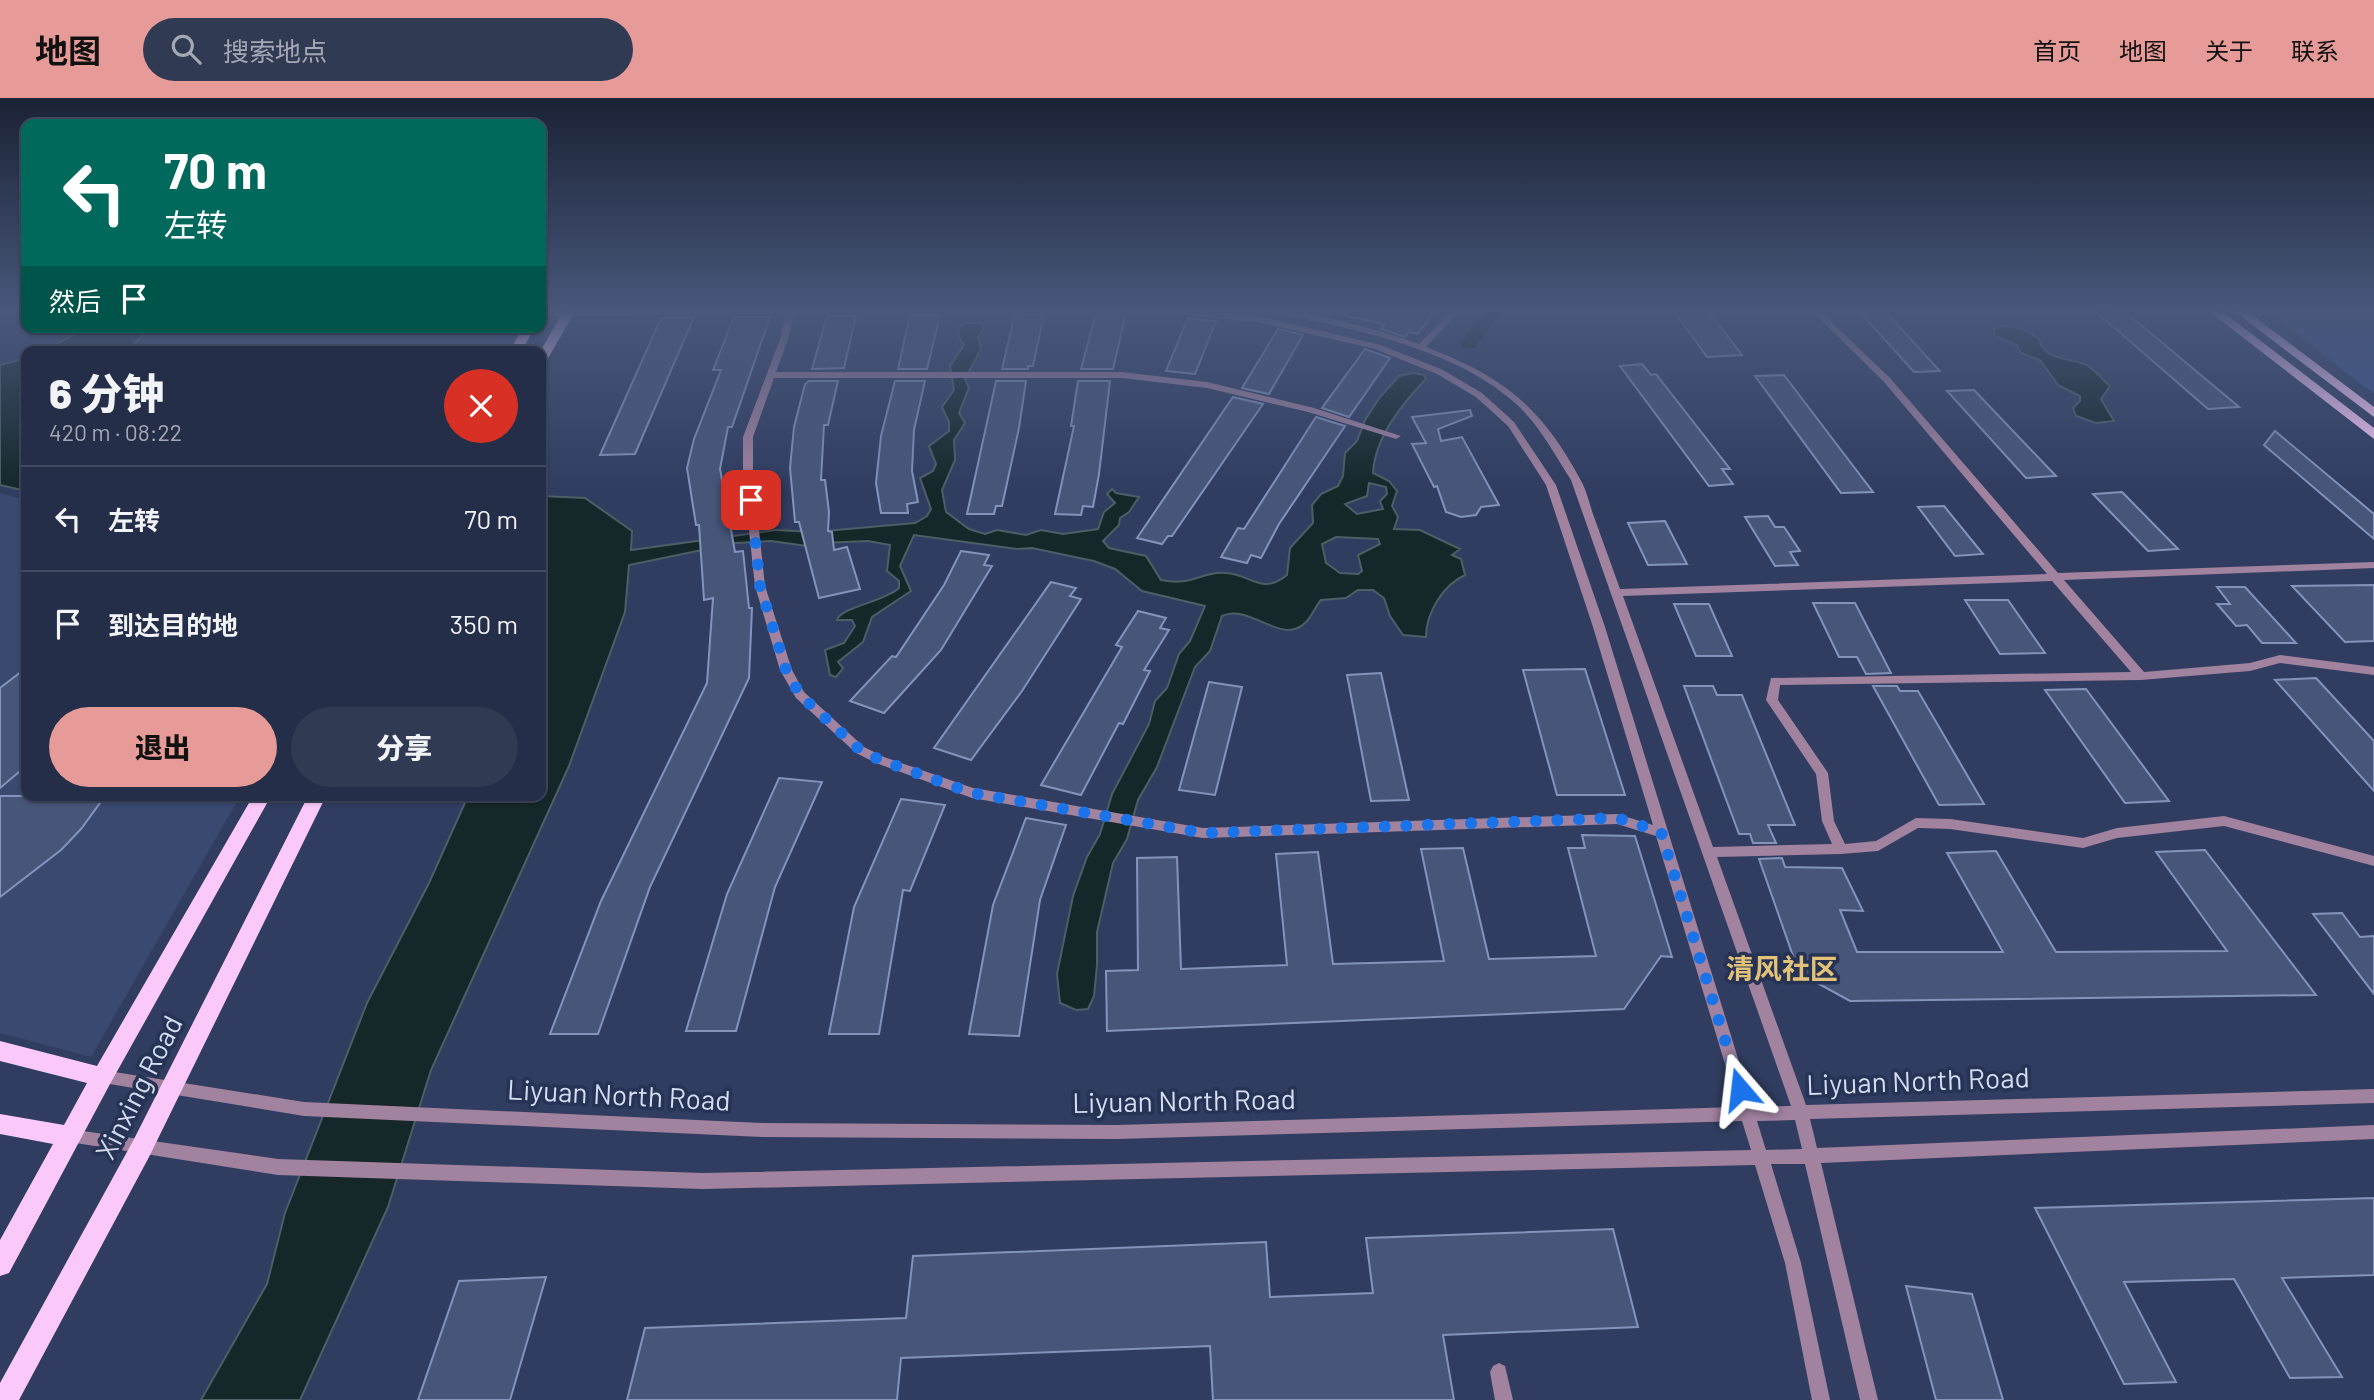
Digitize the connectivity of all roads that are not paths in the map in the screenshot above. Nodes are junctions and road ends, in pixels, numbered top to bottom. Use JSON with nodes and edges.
{"nodes":[{"id":1,"x":772,"y":369,"type":"edge"},
{"id":2,"x":1432,"y":369,"type":"edge"},
{"id":3,"x":1465,"y":369,"type":"edge"},
{"id":4,"x":1875,"y":369,"type":"edge"},
{"id":5,"x":2289,"y":369,"type":"edge"},
{"id":6,"x":2316,"y":369,"type":"edge"},
{"id":7,"x":770,"y":375,"type":"junction"},
{"id":8,"x":2374,"y":413,"type":"edge"},
{"id":9,"x":2374,"y":435,"type":"edge"},
{"id":10,"x":1396,"y":436,"type":"dead end"},
{"id":11,"x":2374,"y":565,"type":"edge"},
{"id":12,"x":2055,"y":577,"type":"junction"},
{"id":13,"x":1616,"y":593,"type":"junction"},
{"id":14,"x":2374,"y":671,"type":"edge"},
{"id":15,"x":2141,"y":676,"type":"junction"},
{"id":16,"x":259,"y":801,"type":"edge"},
{"id":17,"x":314,"y":801,"type":"edge"},
{"id":18,"x":1661,"y":832,"type":"junction"},
{"id":19,"x":1841,"y":849,"type":"junction"},
{"id":20,"x":1709,"y":852,"type":"junction"},
{"id":21,"x":2374,"y":861,"type":"edge"},
{"id":22,"x":0,"y":1052,"type":"edge"},
{"id":23,"x":102,"y":1077,"type":"junction"},
{"id":24,"x":170,"y":1089,"type":"junction"},
{"id":25,"x":2374,"y":1096,"type":"edge"},
{"id":26,"x":1801,"y":1113,"type":"junction"},
{"id":27,"x":1748,"y":1114,"type":"junction"},
{"id":28,"x":0,"y":1124,"type":"edge"},
{"id":29,"x":2374,"y":1132,"type":"edge"},
{"id":30,"x":69,"y":1136,"type":"junction"},
{"id":31,"x":141,"y":1149,"type":"junction"},
{"id":32,"x":1813,"y":1156,"type":"junction"},
{"id":33,"x":1761,"y":1157,"type":"junction"},
{"id":34,"x":0,"y":1264,"type":"edge"},
{"id":35,"x":1499,"y":1373,"type":"dead end"},
{"id":36,"x":5,"y":1400,"type":"edge"},
{"id":37,"x":1504,"y":1400,"type":"edge"},
{"id":38,"x":1821,"y":1400,"type":"edge"},
{"id":39,"x":1869,"y":1400,"type":"edge"}],
"edges":[{"from":1,"to":7,"type":"street"},
{"from":2,"to":18,"type":"street"},
{"from":3,"to":13,"type":"street"},
{"from":4,"to":12,"type":"street"},
{"from":5,"to":9,"type":"main road"},
{"from":6,"to":8,"type":"main road"},
{"from":7,"to":10,"type":"street"},
{"from":7,"to":18,"type":"street"},
{"from":11,"to":12,"type":"street"},
{"from":12,"to":13,"type":"street"},
{"from":12,"to":15,"type":"street"},
{"from":13,"to":20,"type":"street"},
{"from":14,"to":15,"type":"street"},
{"from":15,"to":19,"type":"street"},
{"from":16,"to":23,"type":"main road","name":"Xinxing Road"},
{"from":17,"to":24,"type":"main road","name":"Xinxing Road"},
{"from":18,"to":27,"type":"street"},
{"from":19,"to":20,"type":"street"},
{"from":19,"to":21,"type":"street"},
{"from":20,"to":26,"type":"street"},
{"from":22,"to":23,"type":"main road","name":"Liyuan North Road"},
{"from":23,"to":24,"type":"street","name":"Liyuan North Road"},
{"from":23,"to":30,"type":"main road","name":"Xinxing Road"},
{"from":24,"to":27,"type":"street","name":"Liyuan North Road"},
{"from":24,"to":31,"type":"main road","name":"Xinxing Road"},
{"from":25,"to":26,"type":"street","name":"Liyuan North Road"},
{"from":26,"to":27,"type":"street","name":"Liyuan North Road"},
{"from":26,"to":32,"type":"street"},
{"from":27,"to":33,"type":"street"},
{"from":28,"to":30,"type":"main road"},
{"from":29,"to":32,"type":"street"},
{"from":30,"to":31,"type":"street"},
{"from":30,"to":34,"type":"main road","name":"Xinxing Road"},
{"from":31,"to":33,"type":"street"},
{"from":31,"to":36,"type":"main road","name":"Xinxing Road"},
{"from":32,"to":33,"type":"street"},
{"from":32,"to":39,"type":"street"},
{"from":33,"to":38,"type":"street"},
{"from":35,"to":37,"type":"street"}]}
